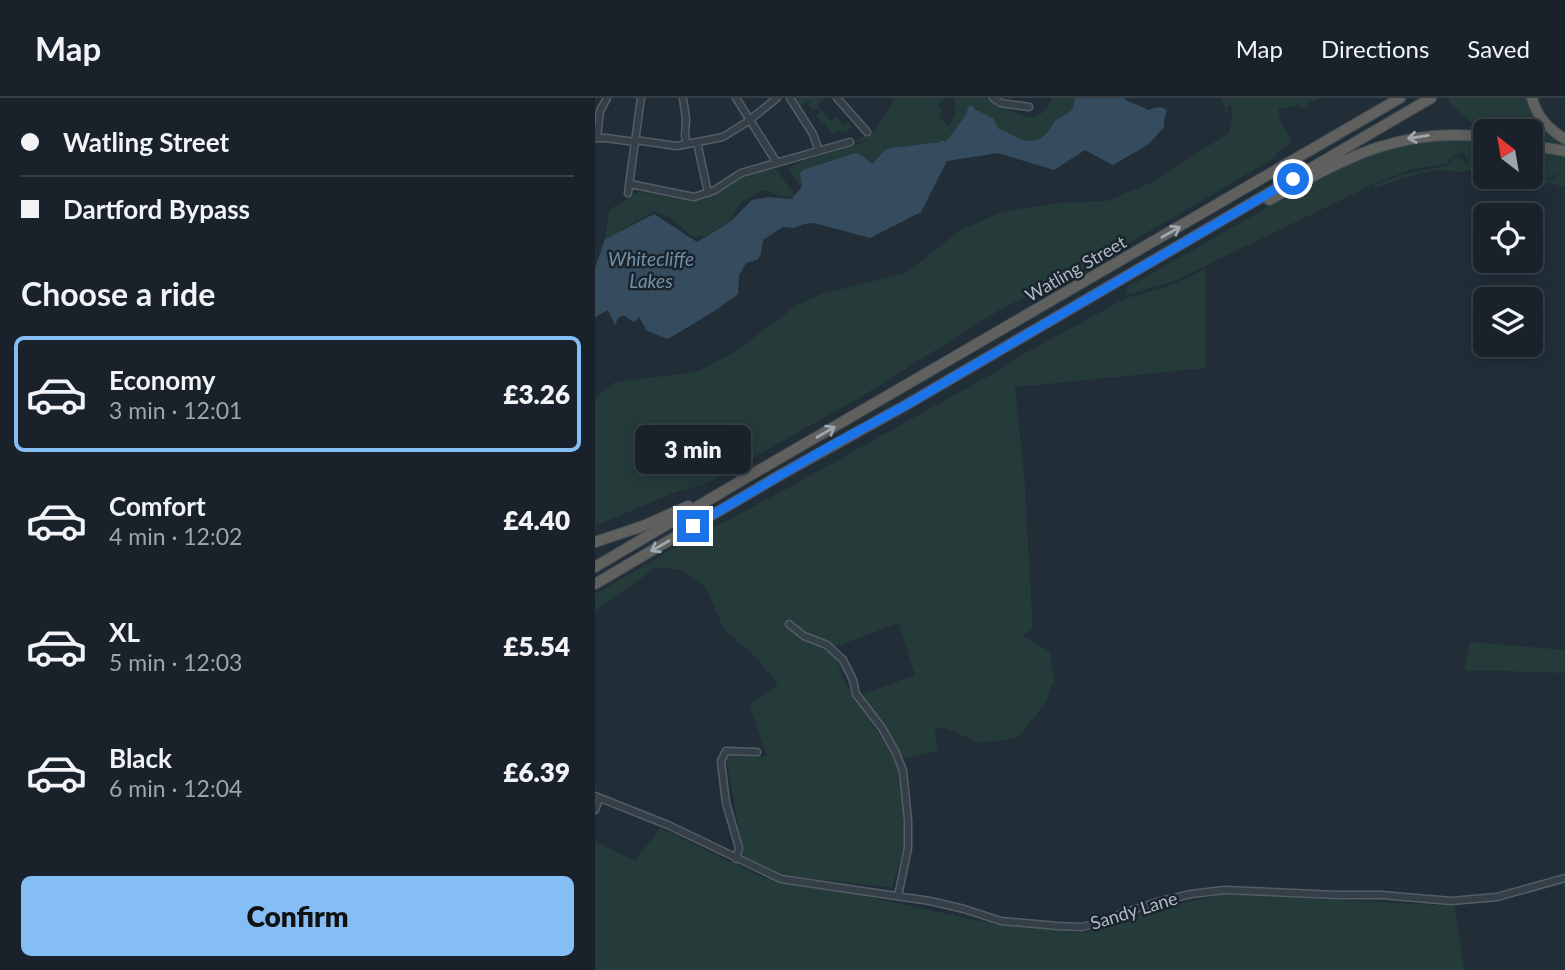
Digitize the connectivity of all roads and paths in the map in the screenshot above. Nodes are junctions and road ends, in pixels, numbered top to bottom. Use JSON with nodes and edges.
{"nodes":[{"id":1,"x":607,"y":98,"type":"edge"},
{"id":2,"x":641,"y":98,"type":"edge"},
{"id":3,"x":683,"y":98,"type":"edge"},
{"id":4,"x":736,"y":98,"type":"edge"},
{"id":5,"x":777,"y":98,"type":"edge"},
{"id":6,"x":790,"y":98,"type":"edge"},
{"id":7,"x":837,"y":98,"type":"edge"},
{"id":8,"x":993,"y":98,"type":"edge"},
{"id":9,"x":1397,"y":98,"type":"edge"},
{"id":10,"x":1431,"y":98,"type":"edge"},
{"id":11,"x":1532,"y":98,"type":"edge"},
{"id":12,"x":1029,"y":107,"type":"dead end"},
{"id":13,"x":750,"y":119,"type":"junction"},
{"id":14,"x":867,"y":132,"type":"dead end"},
{"id":15,"x":1473,"y":136,"type":"edge"},
{"id":16,"x":596,"y":138,"type":"edge"},
{"id":17,"x":1565,"y":139,"type":"edge"},
{"id":18,"x":635,"y":141,"type":"junction"},
{"id":19,"x":697,"y":142,"type":"junction"},
{"id":20,"x":850,"y":142,"type":"dead end"},
{"id":21,"x":687,"y":144,"type":"junction"},
{"id":22,"x":1543,"y":147,"type":"edge"},
{"id":23,"x":819,"y":151,"type":"junction"},
{"id":24,"x":1565,"y":151,"type":"edge"},
{"id":25,"x":777,"y":163,"type":"junction"},
{"id":26,"x":630,"y":184,"type":"junction"},
{"id":27,"x":628,"y":192,"type":"dead end"},
{"id":28,"x":708,"y":193,"type":"junction"},
{"id":29,"x":1175,"y":247,"type":"junction"},
{"id":30,"x":764,"y":468,"type":"junction"},
{"id":31,"x":595,"y":542,"type":"edge"},
{"id":32,"x":595,"y":567,"type":"edge"},
{"id":33,"x":595,"y":584,"type":"edge"},
{"id":34,"x":789,"y":624,"type":"dead end"},
{"id":35,"x":757,"y":752,"type":"dead end"},
{"id":36,"x":597,"y":798,"type":"edge"},
{"id":37,"x":595,"y":810,"type":"edge"},
{"id":38,"x":736,"y":859,"type":"junction"},
{"id":39,"x":1565,"y":878,"type":"edge"},
{"id":40,"x":898,"y":896,"type":"junction"}],
"edges":[{"from":1,"to":16,"type":"street"},
{"from":2,"to":18,"type":"street"},
{"from":3,"to":21,"type":"street"},
{"from":4,"to":13,"type":"street"},
{"from":5,"to":13,"type":"street"},
{"from":6,"to":23,"type":"street"},
{"from":7,"to":14,"type":"street"},
{"from":8,"to":12,"type":"street"},
{"from":30,"to":9,"type":"highway","name":"Watling Street","one_way":true},
{"from":10,"to":29,"type":"highway","name":"Watling Street"},
{"from":11,"to":17,"type":"highway"},
{"from":13,"to":19,"type":"street"},
{"from":13,"to":25,"type":"street"},
{"from":15,"to":29,"type":"highway","one_way":true},
{"from":16,"to":18,"type":"street"},
{"from":18,"to":21,"type":"street"},
{"from":18,"to":26,"type":"street"},
{"from":19,"to":21,"type":"street"},
{"from":19,"to":28,"type":"street"},
{"from":20,"to":23,"type":"street"},
{"from":22,"to":24,"type":"highway"},
{"from":23,"to":25,"type":"street"},
{"from":25,"to":28,"type":"street"},
{"from":26,"to":27,"type":"street"},
{"from":26,"to":28,"type":"street"},
{"from":29,"to":33,"type":"highway","name":"Watling Street","one_way":true},
{"from":30,"to":31,"type":"highway"},
{"from":30,"to":32,"type":"highway"},
{"from":34,"to":40,"type":"street"},
{"from":35,"to":38,"type":"street"},
{"from":36,"to":37,"type":"street"},
{"from":36,"to":38,"type":"street","name":"Sandy Lane"},
{"from":38,"to":40,"type":"street","name":"Sandy Lane"},
{"from":39,"to":40,"type":"street","name":"Sandy Lane"}]}
